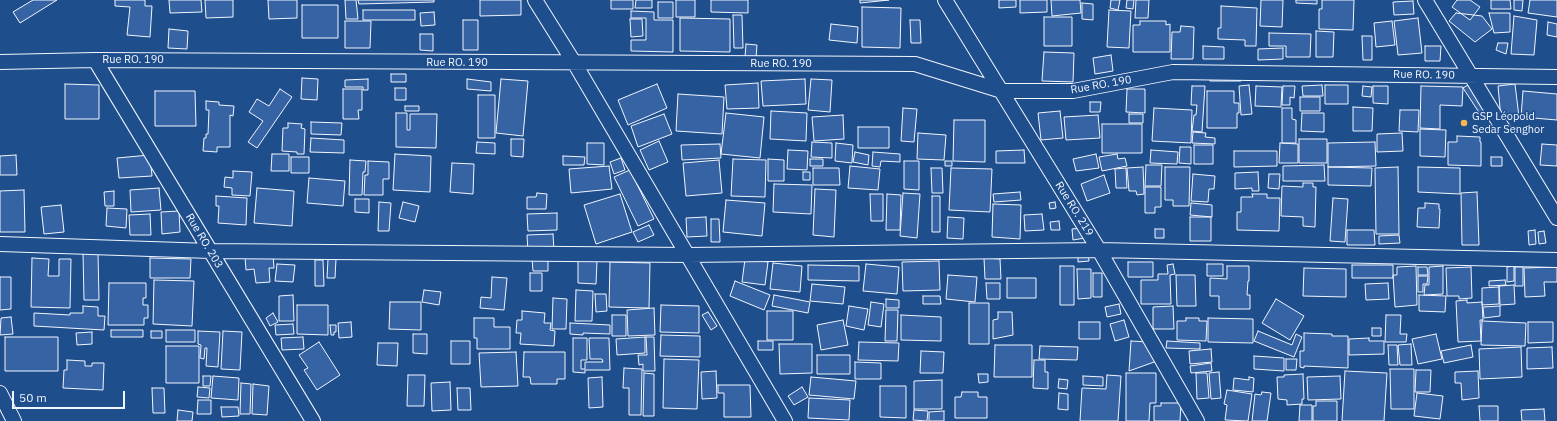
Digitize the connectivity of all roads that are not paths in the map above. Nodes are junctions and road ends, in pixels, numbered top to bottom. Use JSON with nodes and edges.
{"nodes":[{"id":1,"x":535,"y":0,"type":"edge"},
{"id":2,"x":944,"y":0,"type":"edge"},
{"id":3,"x":1425,"y":0,"type":"edge"},
{"id":4,"x":95,"y":60,"type":"junction"},
{"id":5,"x":0,"y":62,"type":"edge"},
{"id":6,"x":575,"y":64,"type":"junction"},
{"id":7,"x":1470,"y":76,"type":"junction"},
{"id":8,"x":1557,"y":77,"type":"edge"},
{"id":9,"x":1002,"y":91,"type":"junction"},
{"id":10,"x":1557,"y":218,"type":"edge"},
{"id":11,"x":0,"y":244,"type":"edge"},
{"id":12,"x":1099,"y":250,"type":"junction"},
{"id":13,"x":210,"y":251,"type":"junction"},
{"id":14,"x":688,"y":255,"type":"junction"},
{"id":15,"x":1557,"y":260,"type":"edge"},
{"id":16,"x":0,"y":393,"type":"edge"},
{"id":17,"x":14,"y":421,"type":"edge"},
{"id":18,"x":313,"y":421,"type":"edge"},
{"id":19,"x":785,"y":421,"type":"edge"},
{"id":20,"x":1197,"y":421,"type":"edge"}],
"edges":[{"from":1,"to":6,"type":"street"},
{"from":2,"to":9,"type":"street","name":"Rue RO. 219"},
{"from":3,"to":7,"type":"street"},
{"from":4,"to":5,"type":"street","name":"Rue RO. 190"},
{"from":4,"to":6,"type":"street","name":"Rue RO. 190"},
{"from":4,"to":13,"type":"street","name":"Rue RO. 203"},
{"from":6,"to":9,"type":"street","name":"Rue RO. 190"},
{"from":6,"to":14,"type":"street"},
{"from":7,"to":8,"type":"street","name":"Rue RO. 190"},
{"from":7,"to":9,"type":"street","name":"Rue RO. 190"},
{"from":7,"to":10,"type":"street"},
{"from":9,"to":12,"type":"street","name":"Rue RO. 219"},
{"from":11,"to":13,"type":"street"},
{"from":12,"to":14,"type":"street"},
{"from":12,"to":15,"type":"street"},
{"from":12,"to":20,"type":"street","name":"Rue RO. 219"},
{"from":13,"to":14,"type":"street"},
{"from":13,"to":18,"type":"street","name":"Rue RO. 203"},
{"from":14,"to":19,"type":"street"},
{"from":16,"to":17,"type":"street"}]}
